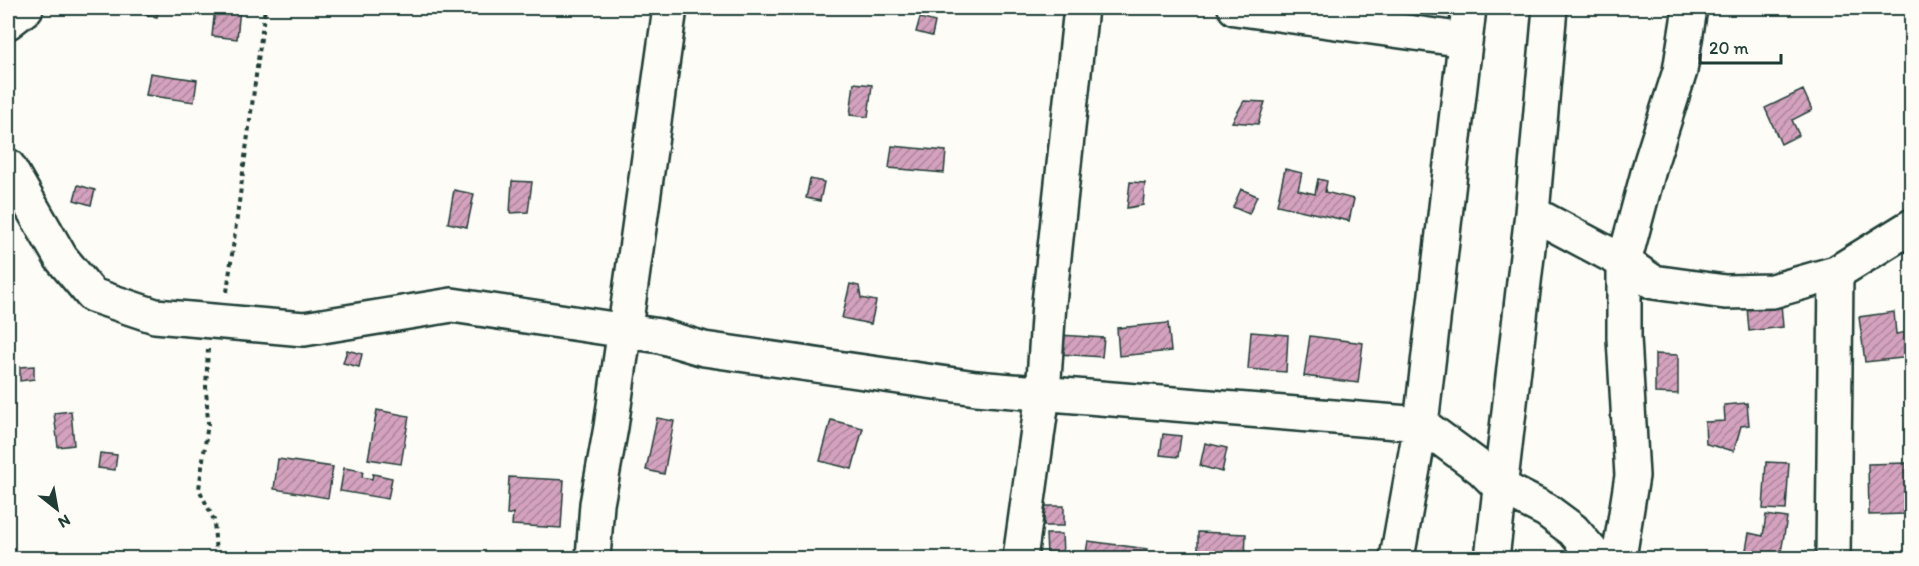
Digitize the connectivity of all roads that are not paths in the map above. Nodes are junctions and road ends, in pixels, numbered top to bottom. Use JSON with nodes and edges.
{"nodes":[{"id":1,"x":26,"y":8,"type":"edge"},
{"id":2,"x":670,"y":8,"type":"edge"},
{"id":3,"x":1081,"y":8,"type":"edge"},
{"id":4,"x":1235,"y":8,"type":"edge"},
{"id":5,"x":1469,"y":8,"type":"edge"},
{"id":6,"x":1494,"y":8,"type":"edge"},
{"id":7,"x":1550,"y":8,"type":"edge"},
{"id":8,"x":1690,"y":8,"type":"edge"},
{"id":9,"x":8,"y":22,"type":"edge"},
{"id":10,"x":1465,"y":40,"type":"junction"},
{"id":11,"x":8,"y":166,"type":"edge"},
{"id":12,"x":1532,"y":213,"type":"junction"},
{"id":13,"x":1911,"y":226,"type":"edge"},
{"id":14,"x":1624,"y":262,"type":"junction"},
{"id":15,"x":1836,"y":273,"type":"junction"},
{"id":16,"x":624,"y":331,"type":"junction"},
{"id":17,"x":1043,"y":394,"type":"junction"},
{"id":18,"x":1421,"y":424,"type":"junction"},
{"id":19,"x":1499,"y":486,"type":"junction"},
{"id":20,"x":593,"y":558,"type":"edge"},
{"id":21,"x":1020,"y":558,"type":"edge"},
{"id":22,"x":1397,"y":558,"type":"edge"},
{"id":23,"x":1492,"y":558,"type":"edge"},
{"id":24,"x":1597,"y":558,"type":"edge"},
{"id":25,"x":1619,"y":558,"type":"edge"},
{"id":26,"x":1833,"y":558,"type":"edge"}],
"edges":[{"from":1,"to":9,"type":"street"},
{"from":2,"to":16,"type":"street"},
{"from":3,"to":17,"type":"street"},
{"from":4,"to":10,"type":"street"},
{"from":5,"to":10,"type":"street"},
{"from":6,"to":10,"type":"street"},
{"from":7,"to":12,"type":"street"},
{"from":8,"to":14,"type":"street"},
{"from":10,"to":18,"type":"street"},
{"from":11,"to":16,"type":"street"},
{"from":12,"to":14,"type":"street"},
{"from":12,"to":19,"type":"street"},
{"from":13,"to":15,"type":"street"},
{"from":14,"to":15,"type":"street"},
{"from":14,"to":25,"type":"street"},
{"from":15,"to":26,"type":"street"},
{"from":16,"to":17,"type":"street"},
{"from":16,"to":20,"type":"street"},
{"from":17,"to":18,"type":"street"},
{"from":17,"to":21,"type":"street"},
{"from":18,"to":19,"type":"street"},
{"from":18,"to":22,"type":"street"},
{"from":19,"to":23,"type":"street"},
{"from":19,"to":24,"type":"street"}]}
